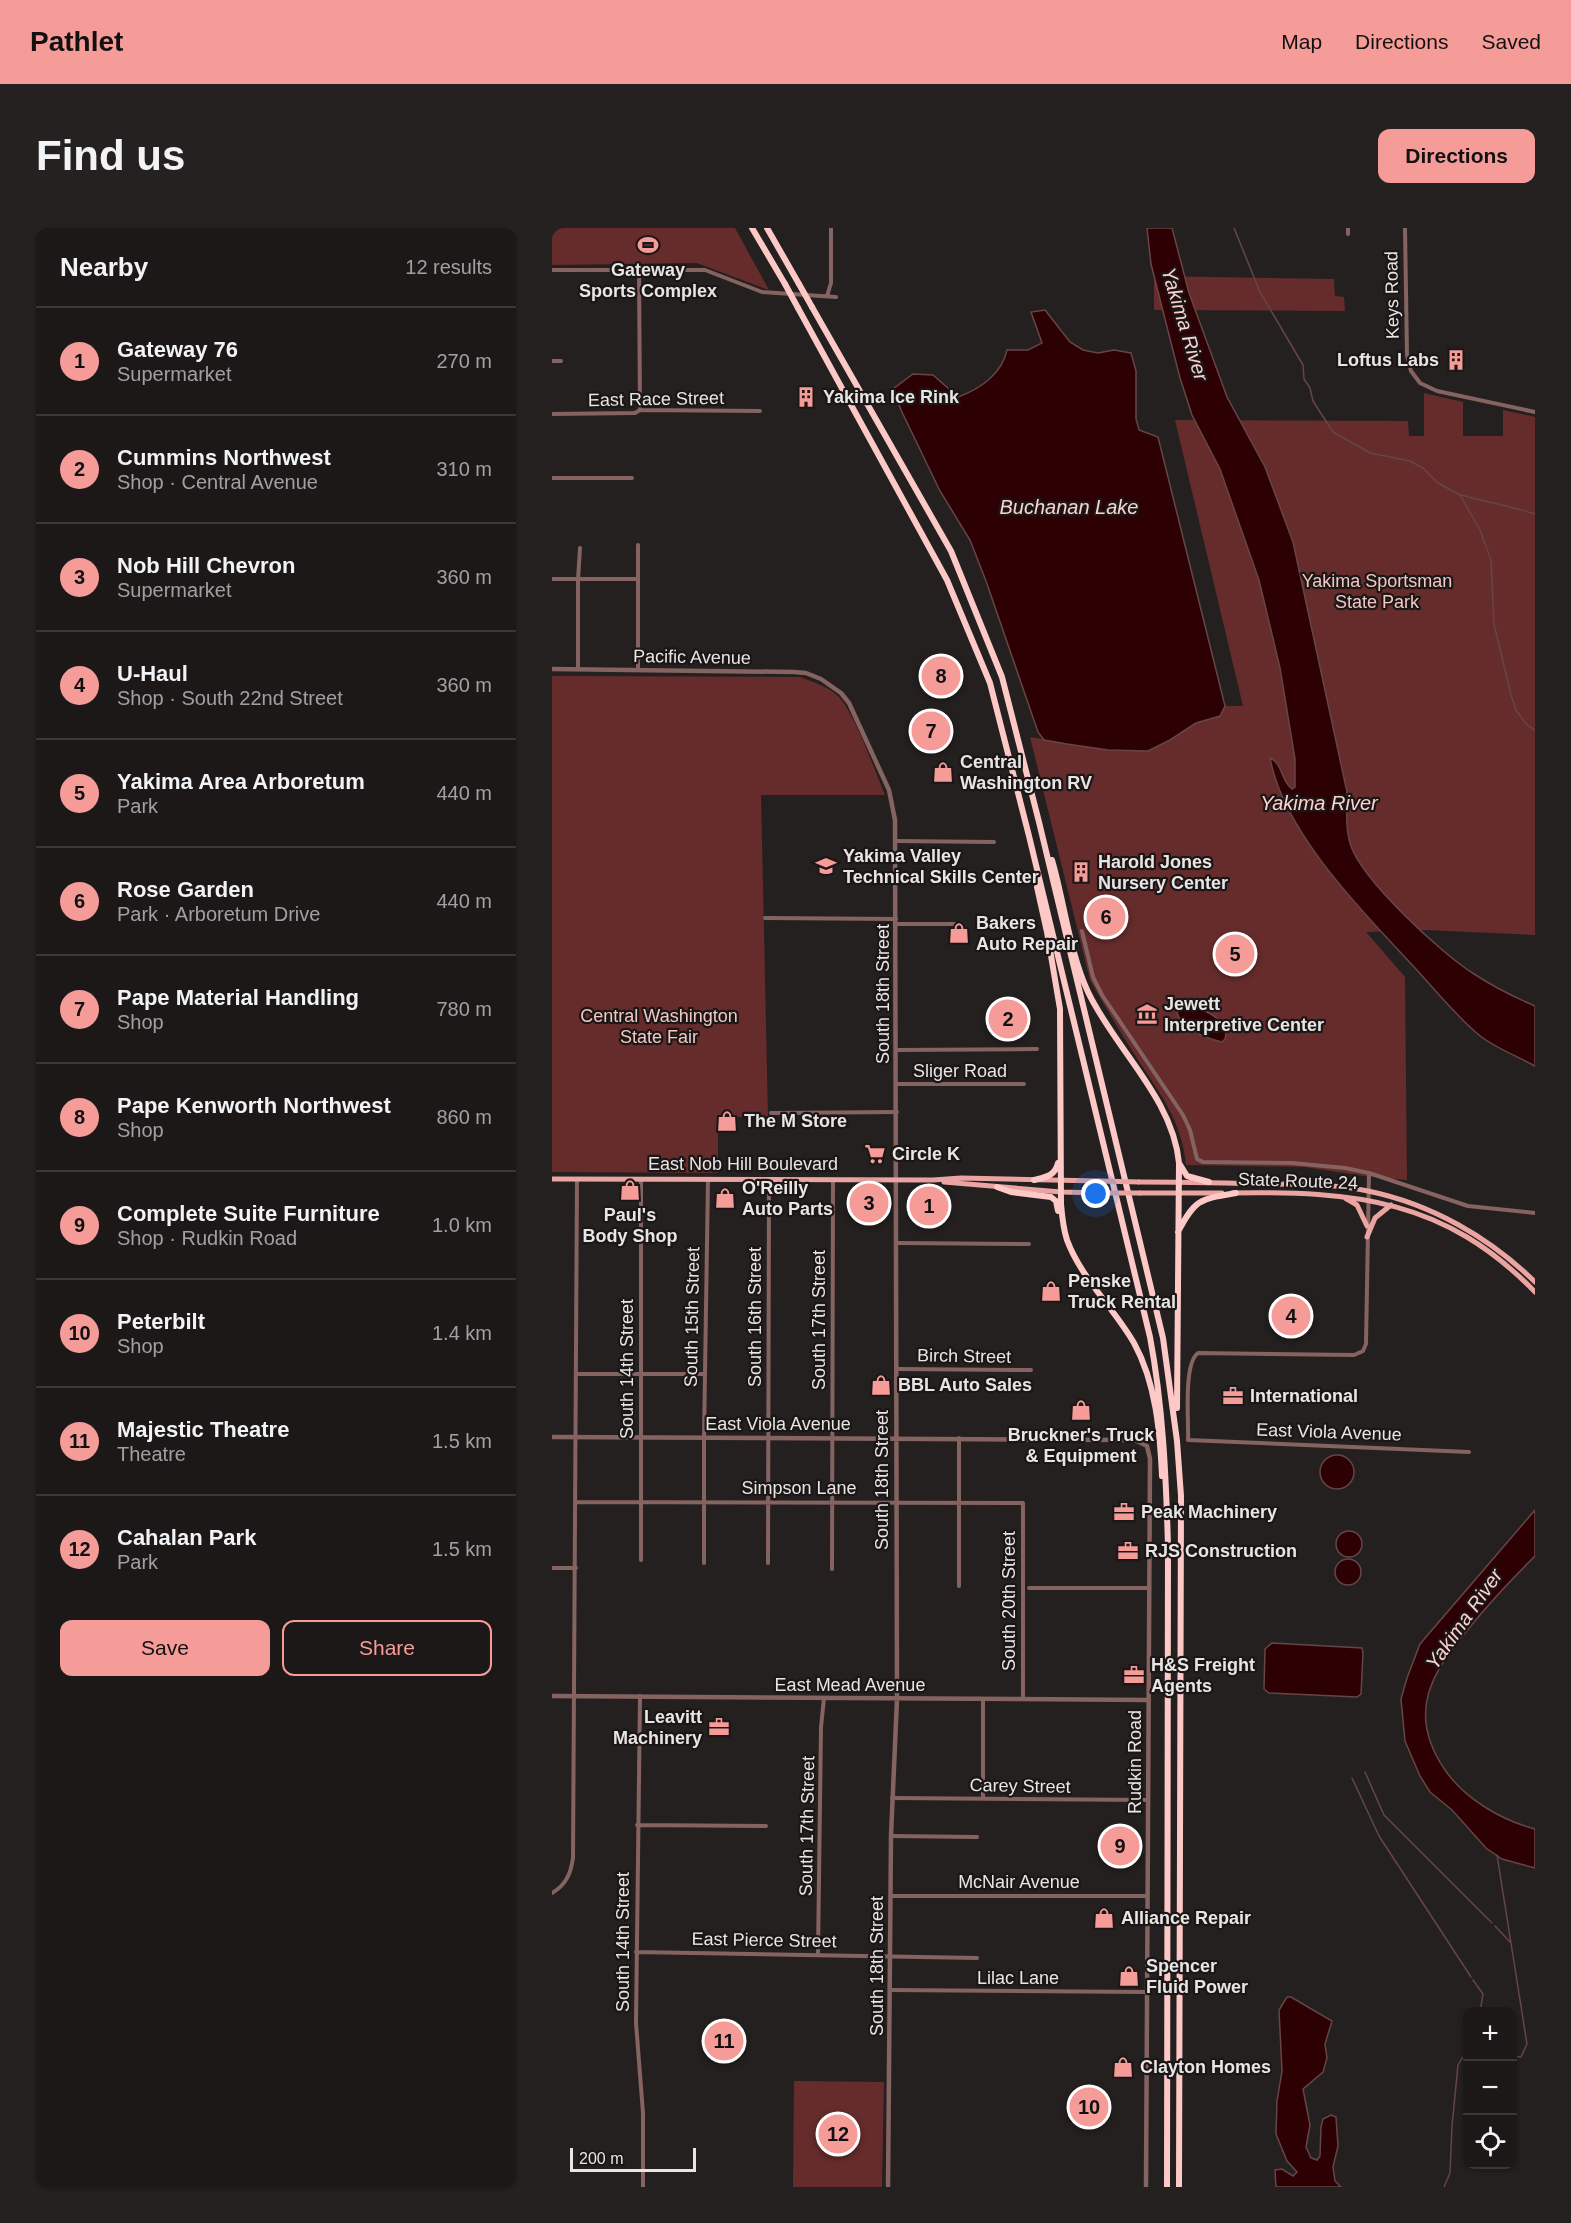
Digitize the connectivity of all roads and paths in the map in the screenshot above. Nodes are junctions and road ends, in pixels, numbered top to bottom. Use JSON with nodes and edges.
{"nodes":[{"id":1,"x":752,"y":228,"type":"edge"},
{"id":2,"x":766,"y":228,"type":"edge"},
{"id":3,"x":831,"y":228,"type":"edge"},
{"id":4,"x":1405,"y":228,"type":"edge"},
{"id":5,"x":639,"y":269,"type":"junction"},
{"id":6,"x":552,"y":270,"type":"edge"},
{"id":7,"x":827,"y":296,"type":"junction"},
{"id":8,"x":836,"y":297,"type":"dead end"},
{"id":9,"x":552,"y":361,"type":"edge"},
{"id":10,"x":561,"y":361,"type":"dead end"},
{"id":11,"x":640,"y":410,"type":"junction"},
{"id":12,"x":760,"y":411,"type":"dead end"},
{"id":13,"x":1535,"y":412,"type":"edge"},
{"id":14,"x":552,"y":414,"type":"edge"},
{"id":15,"x":552,"y":478,"type":"edge"},
{"id":16,"x":632,"y":478,"type":"dead end"},
{"id":17,"x":638,"y":545,"type":"dead end"},
{"id":18,"x":580,"y":548,"type":"dead end"},
{"id":19,"x":552,"y":579,"type":"edge"},
{"id":20,"x":578,"y":579,"type":"junction"},
{"id":21,"x":638,"y":579,"type":"junction"},
{"id":22,"x":552,"y":669,"type":"edge"},
{"id":23,"x":578,"y":669,"type":"junction"},
{"id":24,"x":638,"y":670,"type":"junction"},
{"id":25,"x":829,"y":683,"type":"joint"},
{"id":26,"x":1039,"y":822,"type":"junction"},
{"id":27,"x":1029,"y":836,"type":"junction"},
{"id":28,"x":895,"y":842,"type":"junction"},
{"id":29,"x":994,"y":842,"type":"dead end"},
{"id":30,"x":765,"y":918,"type":"dead end"},
{"id":31,"x":896,"y":922,"type":"junction"},
{"id":32,"x":956,"y":924,"type":"dead end"},
{"id":33,"x":1082,"y":931,"type":"dead end"},
{"id":34,"x":1037,"y":1049,"type":"dead end"},
{"id":35,"x":896,"y":1050,"type":"junction"},
{"id":36,"x":897,"y":1084,"type":"junction"},
{"id":37,"x":1024,"y":1084,"type":"dead end"},
{"id":38,"x":897,"y":1112,"type":"junction"},
{"id":39,"x":771,"y":1113,"type":"dead end"},
{"id":40,"x":1061,"y":1157,"type":"junction"},
{"id":41,"x":1179,"y":1163,"type":"junction"},
{"id":42,"x":1369,"y":1173,"type":"junction"},
{"id":43,"x":552,"y":1179,"type":"edge"},
{"id":44,"x":577,"y":1179,"type":"junction"},
{"id":45,"x":641,"y":1179,"type":"junction"},
{"id":46,"x":708,"y":1179,"type":"junction"},
{"id":47,"x":768,"y":1179,"type":"junction"},
{"id":48,"x":833,"y":1179,"type":"junction"},
{"id":49,"x":897,"y":1180,"type":"junction"},
{"id":50,"x":933,"y":1180,"type":"junction"},
{"id":51,"x":1034,"y":1180,"type":"junction"},
{"id":52,"x":1060,"y":1181,"type":"junction"},
{"id":53,"x":1177,"y":1182,"type":"junction"},
{"id":54,"x":1209,"y":1182,"type":"junction"},
{"id":55,"x":997,"y":1187,"type":"junction"},
{"id":56,"x":1367,"y":1191,"type":"junction"},
{"id":57,"x":1060,"y":1192,"type":"junction"},
{"id":58,"x":1236,"y":1193,"type":"junction"},
{"id":59,"x":1177,"y":1194,"type":"junction"},
{"id":60,"x":1341,"y":1196,"type":"junction"},
{"id":61,"x":1367,"y":1199,"type":"junction"},
{"id":62,"x":1391,"y":1205,"type":"junction"},
{"id":63,"x":1535,"y":1213,"type":"edge"},
{"id":64,"x":1367,"y":1226,"type":"junction"},
{"id":65,"x":1063,"y":1228,"type":"junction"},
{"id":66,"x":1177,"y":1232,"type":"junction"},
{"id":67,"x":1367,"y":1237,"type":"junction"},
{"id":68,"x":897,"y":1243,"type":"junction"},
{"id":69,"x":1029,"y":1244,"type":"dead end"},
{"id":70,"x":1535,"y":1282,"type":"edge"},
{"id":71,"x":1535,"y":1293,"type":"edge"},
{"id":72,"x":896,"y":1369,"type":"junction"},
{"id":73,"x":1031,"y":1370,"type":"dead end"},
{"id":74,"x":576,"y":1374,"type":"junction"},
{"id":75,"x":640,"y":1374,"type":"junction"},
{"id":76,"x":705,"y":1374,"type":"junction"},
{"id":77,"x":552,"y":1437,"type":"edge"},
{"id":78,"x":576,"y":1437,"type":"junction"},
{"id":79,"x":641,"y":1437,"type":"junction"},
{"id":80,"x":704,"y":1438,"type":"junction"},
{"id":81,"x":768,"y":1438,"type":"junction"},
{"id":82,"x":831,"y":1438,"type":"junction"},
{"id":83,"x":896,"y":1438,"type":"junction"},
{"id":84,"x":959,"y":1438,"type":"junction"},
{"id":85,"x":1177,"y":1441,"type":"junction"},
{"id":86,"x":1147,"y":1446,"type":"joint"},
{"id":87,"x":1469,"y":1452,"type":"dead end"},
{"id":88,"x":576,"y":1502,"type":"junction"},
{"id":89,"x":641,"y":1502,"type":"junction"},
{"id":90,"x":704,"y":1502,"type":"junction"},
{"id":91,"x":768,"y":1502,"type":"junction"},
{"id":92,"x":831,"y":1502,"type":"junction"},
{"id":93,"x":895,"y":1502,"type":"junction"},
{"id":94,"x":959,"y":1503,"type":"junction"},
{"id":95,"x":1023,"y":1503,"type":"joint"},
{"id":96,"x":1168,"y":1546,"type":"junction"},
{"id":97,"x":641,"y":1560,"type":"dead end"},
{"id":98,"x":704,"y":1563,"type":"dead end"},
{"id":99,"x":768,"y":1563,"type":"dead end"},
{"id":100,"x":552,"y":1568,"type":"edge"},
{"id":101,"x":576,"y":1568,"type":"junction"},
{"id":102,"x":832,"y":1569,"type":"dead end"},
{"id":103,"x":959,"y":1586,"type":"dead end"},
{"id":104,"x":1148,"y":1587,"type":"junction"},
{"id":105,"x":1029,"y":1588,"type":"dead end"},
{"id":106,"x":552,"y":1695,"type":"edge"},
{"id":107,"x":576,"y":1696,"type":"junction"},
{"id":108,"x":640,"y":1696,"type":"junction"},
{"id":109,"x":824,"y":1698,"type":"junction"},
{"id":110,"x":897,"y":1699,"type":"junction"},
{"id":111,"x":983,"y":1699,"type":"junction"},
{"id":112,"x":1023,"y":1699,"type":"junction"},
{"id":113,"x":1149,"y":1700,"type":"junction"},
{"id":114,"x":891,"y":1798,"type":"junction"},
{"id":115,"x":983,"y":1798,"type":"junction"},
{"id":116,"x":1148,"y":1800,"type":"junction"},
{"id":117,"x":637,"y":1825,"type":"junction"},
{"id":118,"x":766,"y":1826,"type":"dead end"},
{"id":119,"x":891,"y":1836,"type":"junction"},
{"id":120,"x":977,"y":1837,"type":"dead end"},
{"id":121,"x":552,"y":1893,"type":"edge"},
{"id":122,"x":891,"y":1896,"type":"junction"},
{"id":123,"x":1147,"y":1896,"type":"junction"},
{"id":124,"x":636,"y":1952,"type":"junction"},
{"id":125,"x":818,"y":1954,"type":"junction"},
{"id":126,"x":890,"y":1957,"type":"junction"},
{"id":127,"x":977,"y":1958,"type":"dead end"},
{"id":128,"x":890,"y":1990,"type":"junction"},
{"id":129,"x":1146,"y":1992,"type":"junction"},
{"id":130,"x":643,"y":2187,"type":"edge"},
{"id":131,"x":888,"y":2187,"type":"edge"},
{"id":132,"x":1146,"y":2187,"type":"edge"},
{"id":133,"x":1167,"y":2187,"type":"edge"},
{"id":134,"x":1179,"y":2187,"type":"edge"}],
"edges":[{"from":1,"to":27,"type":"highway","bridge":true},
{"from":2,"to":26,"type":"highway","bridge":true},
{"from":3,"to":7,"type":"street"},
{"from":4,"to":13,"type":"street","name":"Keys Road"},
{"from":5,"to":6,"type":"street"},
{"from":5,"to":7,"type":"street"},
{"from":5,"to":11,"type":"street"},
{"from":7,"to":8,"type":"street"},
{"from":9,"to":10,"type":"street"},
{"from":11,"to":12,"type":"street","name":"East Race Street"},
{"from":11,"to":14,"type":"street","name":"East Race Street"},
{"from":15,"to":16,"type":"street"},
{"from":17,"to":21,"type":"street"},
{"from":18,"to":20,"type":"street"},
{"from":19,"to":20,"type":"street"},
{"from":20,"to":21,"type":"street"},
{"from":20,"to":23,"type":"street"},
{"from":21,"to":24,"type":"street"},
{"from":22,"to":23,"type":"street","name":"Pacific Avenue"},
{"from":23,"to":24,"type":"street","name":"Pacific Avenue"},
{"from":24,"to":25,"type":"street","name":"Pacific Avenue"},
{"from":25,"to":28,"type":"street","name":"South 18th Street"},
{"from":26,"to":41,"type":"highway"},
{"from":26,"to":85,"type":"highway"},
{"from":27,"to":40,"type":"highway"},
{"from":27,"to":96,"type":"highway"},
{"from":28,"to":29,"type":"street"},
{"from":28,"to":31,"type":"street","name":"South 18th Street"},
{"from":30,"to":31,"type":"street"},
{"from":31,"to":32,"type":"street"},
{"from":31,"to":35,"type":"street","name":"South 18th Street"},
{"from":33,"to":42,"type":"street"},
{"from":34,"to":35,"type":"street"},
{"from":35,"to":36,"type":"street","name":"South 18th Street"},
{"from":36,"to":37,"type":"street","name":"Sliger Road"},
{"from":36,"to":38,"type":"street","name":"South 18th Street"},
{"from":38,"to":39,"type":"street"},
{"from":38,"to":49,"type":"street","name":"South 18th Street"},
{"from":40,"to":51,"type":"highway"},
{"from":40,"to":52,"type":"highway"},
{"from":41,"to":53,"type":"highway"},
{"from":41,"to":54,"type":"highway"},
{"from":42,"to":56,"type":"street"},
{"from":42,"to":63,"type":"street"},
{"from":43,"to":44,"type":"main road","name":"East Nob Hill Boulevard"},
{"from":44,"to":45,"type":"main road","name":"East Nob Hill Boulevard"},
{"from":44,"to":74,"type":"street"},
{"from":45,"to":46,"type":"main road","name":"East Nob Hill Boulevard"},
{"from":45,"to":75,"type":"street","name":"South 14th Street"},
{"from":46,"to":47,"type":"main road","name":"East Nob Hill Boulevard"},
{"from":46,"to":76,"type":"street","name":"South 15th Street"},
{"from":47,"to":48,"type":"main road","name":"East Nob Hill Boulevard"},
{"from":47,"to":81,"type":"street","name":"South 16th Street"},
{"from":48,"to":49,"type":"main road","name":"East Nob Hill Boulevard"},
{"from":48,"to":82,"type":"street","name":"South 17th Street"},
{"from":49,"to":50,"type":"main road","name":"East Nob Hill Boulevard"},
{"from":49,"to":68,"type":"street","name":"South 18th Street"},
{"from":50,"to":51,"type":"main road","name":"East Nob Hill Boulevard"},
{"from":50,"to":55,"type":"main road","name":"East Nob Hill Boulevard"},
{"from":51,"to":52,"type":"main road","name":"East Nob Hill Boulevard"},
{"from":52,"to":53,"type":"main road","name":"East Nob Hill Boulevard","bridge":true},
{"from":52,"to":57,"type":"highway"},
{"from":53,"to":54,"type":"main road","name":"State Route 24"},
{"from":53,"to":59,"type":"highway"},
{"from":54,"to":56,"type":"main road","name":"State Route 24"},
{"from":55,"to":57,"type":"main road","name":"East Nob Hill Boulevard"},
{"from":55,"to":65,"type":"highway"},
{"from":56,"to":61,"type":"street"},
{"from":56,"to":70,"type":"main road","name":"State Route 24"},
{"from":57,"to":59,"type":"main road","name":"East Nob Hill Boulevard","bridge":true},
{"from":57,"to":65,"type":"highway"},
{"from":58,"to":59,"type":"main road","name":"State Route 24"},
{"from":58,"to":60,"type":"main road","name":"State Route 24"},
{"from":58,"to":66,"type":"highway"},
{"from":59,"to":66,"type":"highway"},
{"from":60,"to":61,"type":"main road","name":"State Route 24"},
{"from":60,"to":64,"type":"main road"},
{"from":61,"to":62,"type":"main road","name":"State Route 24"},
{"from":61,"to":64,"type":"street"},
{"from":62,"to":67,"type":"main road"},
{"from":62,"to":71,"type":"main road","name":"State Route 24"},
{"from":64,"to":67,"type":"street"},
{"from":65,"to":96,"type":"highway"},
{"from":66,"to":85,"type":"highway"},
{"from":67,"to":87,"type":"street","name":"East Viola Avenue"},
{"from":68,"to":69,"type":"street"},
{"from":68,"to":72,"type":"street","name":"South 18th Street"},
{"from":72,"to":73,"type":"street","name":"Birch Street"},
{"from":72,"to":83,"type":"street","name":"South 18th Street"},
{"from":74,"to":75,"type":"street"},
{"from":74,"to":78,"type":"street"},
{"from":75,"to":76,"type":"street"},
{"from":75,"to":79,"type":"street","name":"South 14th Street"},
{"from":76,"to":80,"type":"street","name":"South 15th Street"},
{"from":77,"to":78,"type":"street","name":"East Viola Avenue"},
{"from":78,"to":79,"type":"street","name":"East Viola Avenue"},
{"from":78,"to":88,"type":"street"},
{"from":79,"to":80,"type":"street","name":"East Viola Avenue"},
{"from":79,"to":89,"type":"street","name":"South 14th Street"},
{"from":80,"to":81,"type":"street","name":"East Viola Avenue"},
{"from":80,"to":90,"type":"street","name":"South 15th Street"},
{"from":81,"to":82,"type":"street","name":"East Viola Avenue"},
{"from":81,"to":91,"type":"street","name":"South 16th Street"},
{"from":82,"to":83,"type":"street","name":"East Viola Avenue"},
{"from":82,"to":92,"type":"street","name":"South 17th Street"},
{"from":83,"to":84,"type":"street","name":"East Viola Avenue"},
{"from":83,"to":93,"type":"street","name":"South 18th Street"},
{"from":84,"to":86,"type":"street","name":"East Viola Avenue"},
{"from":84,"to":94,"type":"street"},
{"from":85,"to":134,"type":"highway"},
{"from":86,"to":104,"type":"street","name":"Rudkin Road"},
{"from":88,"to":89,"type":"street","name":"Simpson Lane"},
{"from":88,"to":101,"type":"street"},
{"from":89,"to":90,"type":"street","name":"Simpson Lane"},
{"from":89,"to":97,"type":"street","name":"South 14th Street"},
{"from":90,"to":91,"type":"street","name":"Simpson Lane"},
{"from":90,"to":98,"type":"street","name":"South 15th Street"},
{"from":91,"to":92,"type":"street","name":"Simpson Lane"},
{"from":91,"to":99,"type":"street","name":"South 16th Street"},
{"from":92,"to":93,"type":"street","name":"Simpson Lane"},
{"from":92,"to":102,"type":"street","name":"South 17th Street"},
{"from":93,"to":94,"type":"street","name":"Simpson Lane"},
{"from":93,"to":110,"type":"street","name":"South 18th Street"},
{"from":94,"to":95,"type":"street","name":"Simpson Lane"},
{"from":94,"to":103,"type":"street"},
{"from":95,"to":112,"type":"street","name":"South 20th Street"},
{"from":96,"to":133,"type":"highway"},
{"from":100,"to":101,"type":"street"},
{"from":101,"to":107,"type":"street"},
{"from":104,"to":105,"type":"street"},
{"from":104,"to":113,"type":"street","name":"Rudkin Road"},
{"from":106,"to":107,"type":"street","name":"East Mead Avenue"},
{"from":107,"to":108,"type":"street","name":"East Mead Avenue"},
{"from":107,"to":121,"type":"street"},
{"from":108,"to":109,"type":"street","name":"East Mead Avenue"},
{"from":108,"to":117,"type":"street","name":"South 14th Street"},
{"from":109,"to":110,"type":"street","name":"East Mead Avenue"},
{"from":109,"to":125,"type":"street","name":"South 17th Street"},
{"from":110,"to":111,"type":"street","name":"East Mead Avenue"},
{"from":110,"to":114,"type":"street","name":"South 18th Street"},
{"from":111,"to":112,"type":"street","name":"East Mead Avenue"},
{"from":111,"to":115,"type":"street"},
{"from":112,"to":113,"type":"street","name":"East Mead Avenue"},
{"from":113,"to":116,"type":"street","name":"Rudkin Road"},
{"from":114,"to":115,"type":"street","name":"Carey Street"},
{"from":114,"to":119,"type":"street","name":"South 18th Street"},
{"from":115,"to":116,"type":"street","name":"Carey Street"},
{"from":116,"to":123,"type":"street","name":"Rudkin Road"},
{"from":117,"to":118,"type":"street"},
{"from":117,"to":124,"type":"street","name":"South 14th Street"},
{"from":119,"to":120,"type":"street"},
{"from":119,"to":122,"type":"street","name":"South 18th Street"},
{"from":122,"to":123,"type":"street","name":"McNair Avenue"},
{"from":122,"to":126,"type":"street","name":"South 18th Street"},
{"from":123,"to":129,"type":"street","name":"Rudkin Road"},
{"from":124,"to":125,"type":"street","name":"East Pierce Street"},
{"from":124,"to":130,"type":"street","name":"South 14th Street"},
{"from":125,"to":126,"type":"street","name":"East Pierce Street"},
{"from":126,"to":127,"type":"street","name":"East Pierce Street"},
{"from":126,"to":128,"type":"street","name":"South 18th Street"},
{"from":128,"to":129,"type":"street","name":"Lilac Lane"},
{"from":128,"to":131,"type":"street","name":"South 18th Street"},
{"from":129,"to":132,"type":"street","name":"Rudkin Road"}]}
